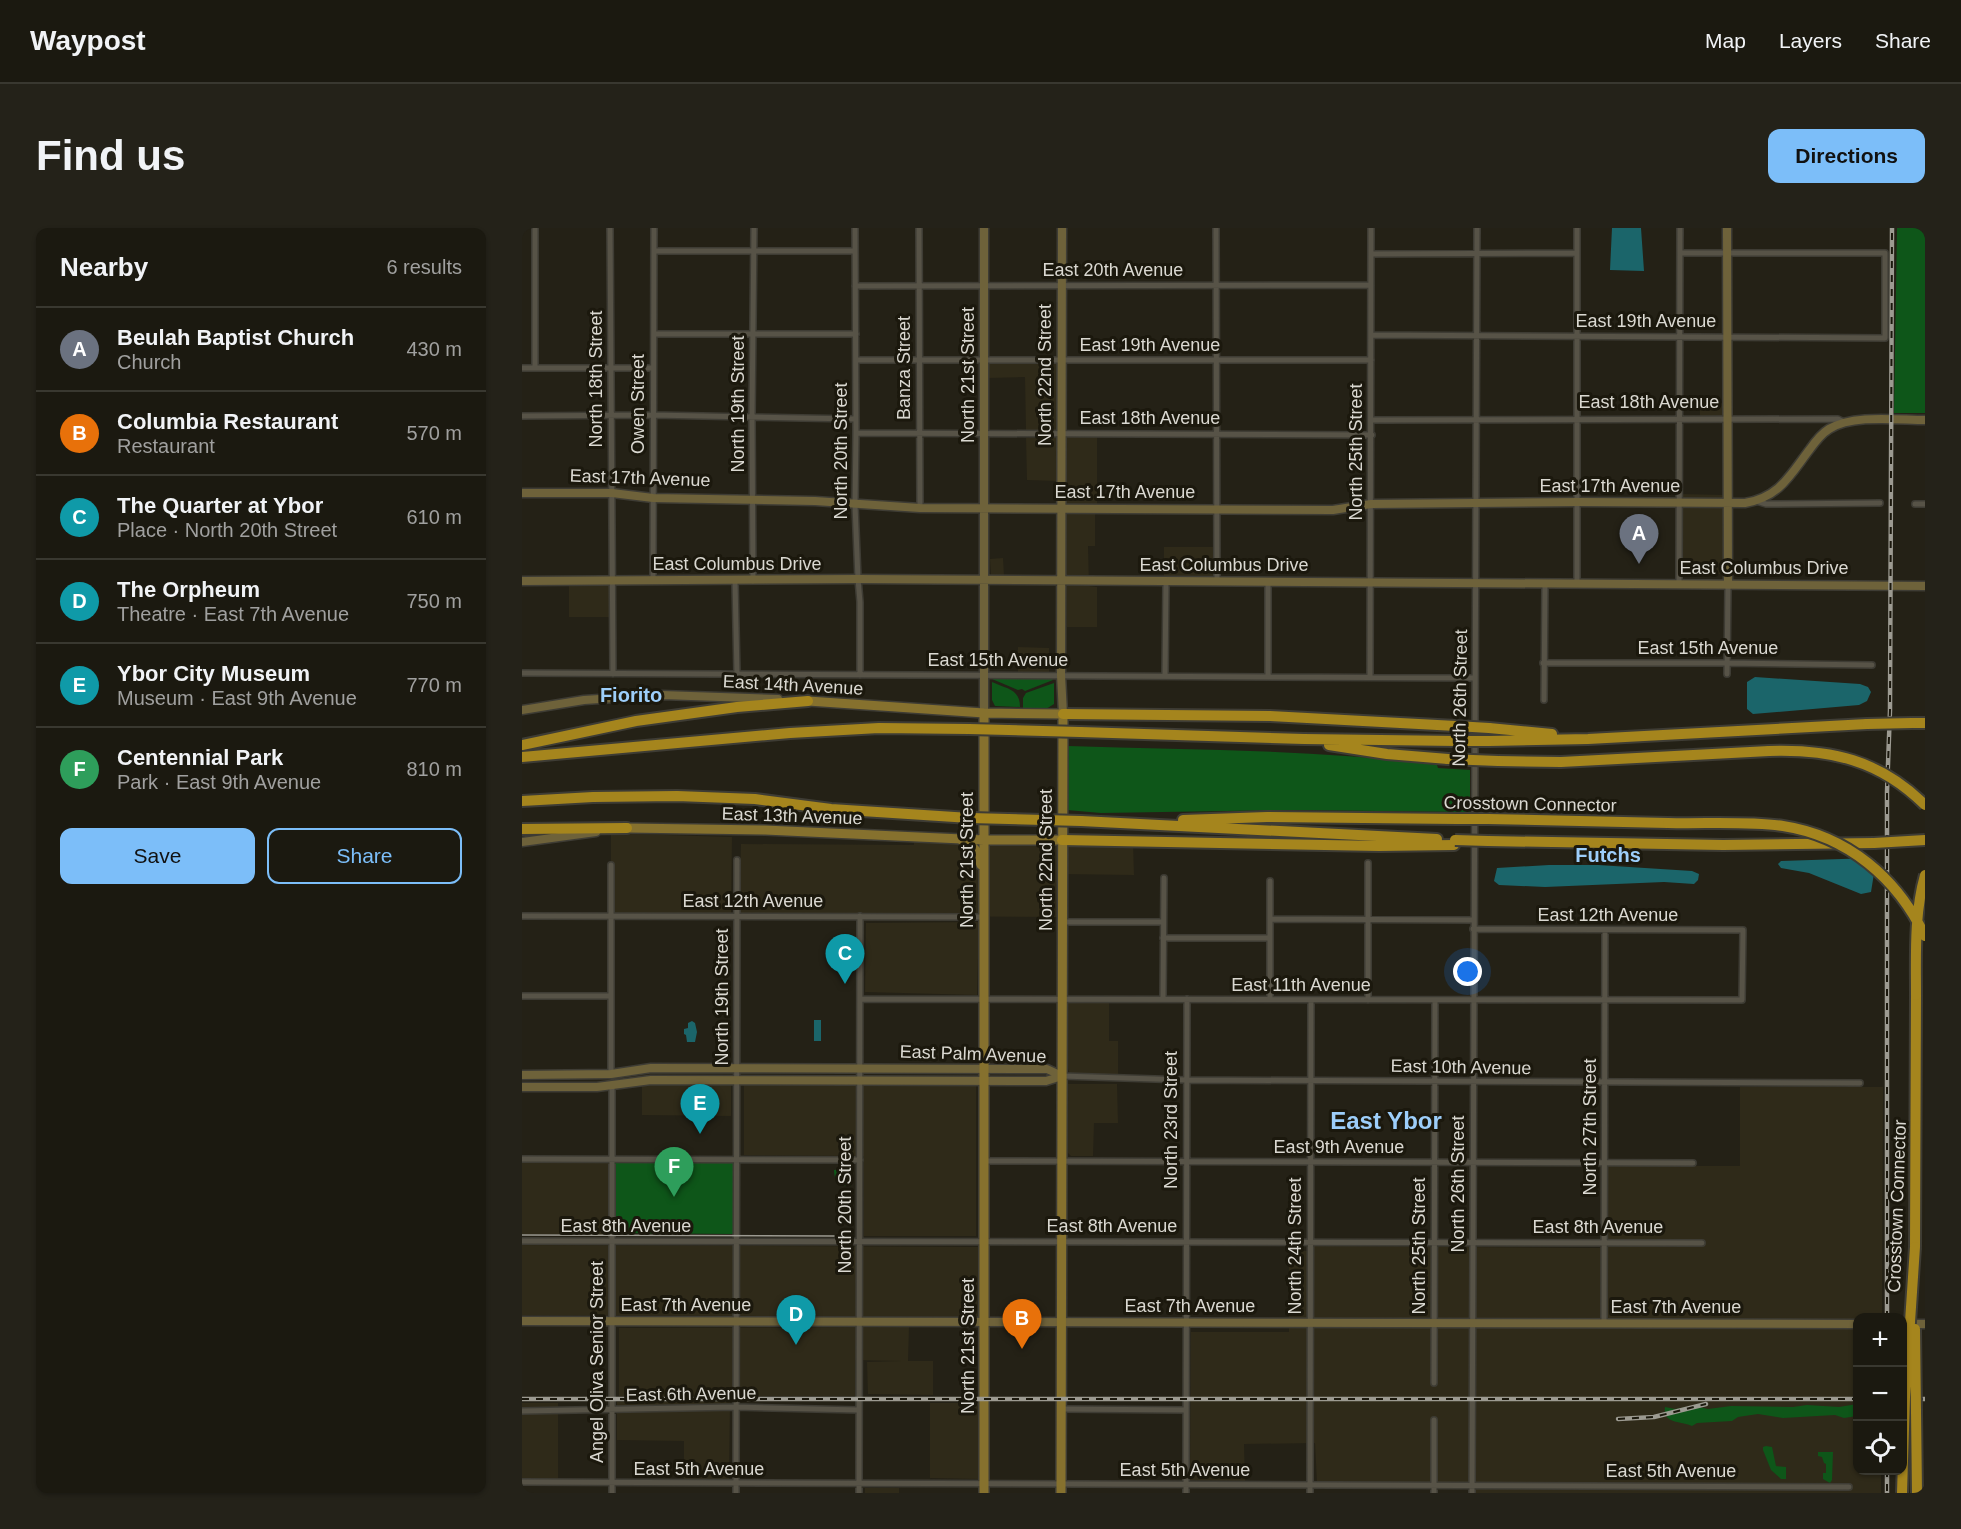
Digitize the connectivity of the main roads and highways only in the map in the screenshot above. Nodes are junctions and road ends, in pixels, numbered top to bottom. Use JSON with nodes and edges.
{"nodes":[{"id":1,"x":984,"y":228,"type":"edge"},
{"id":2,"x":1062,"y":228,"type":"edge"},
{"id":3,"x":1727,"y":228,"type":"edge"},
{"id":4,"x":1925,"y":420,"type":"edge"},
{"id":5,"x":522,"y":493,"type":"edge"},
{"id":6,"x":1755,"y":501,"type":"joint"},
{"id":7,"x":1728,"y":504,"type":"junction"},
{"id":8,"x":985,"y":508,"type":"junction"},
{"id":9,"x":1062,"y":508,"type":"junction"},
{"id":10,"x":522,"y":581,"type":"edge"},
{"id":11,"x":985,"y":581,"type":"junction"},
{"id":12,"x":1061,"y":581,"type":"junction"},
{"id":13,"x":1728,"y":584,"type":"junction"},
{"id":14,"x":1925,"y":586,"type":"edge"},
{"id":15,"x":808,"y":701,"type":"junction"},
{"id":16,"x":522,"y":710,"type":"edge"},
{"id":17,"x":984,"y":713,"type":"junction"},
{"id":18,"x":1063,"y":714,"type":"junction"},
{"id":19,"x":1925,"y":723,"type":"edge"},
{"id":20,"x":1588,"y":738,"type":"junction"},
{"id":21,"x":1304,"y":739,"type":"junction"},
{"id":22,"x":522,"y":745,"type":"edge"},
{"id":23,"x":522,"y":757,"type":"edge"},
{"id":24,"x":522,"y":801,"type":"edge"},
{"id":25,"x":1925,"y":805,"type":"edge"},
{"id":26,"x":1107,"y":823,"type":"junction"},
{"id":27,"x":627,"y":828,"type":"junction"},
{"id":28,"x":522,"y":829,"type":"edge"},
{"id":29,"x":957,"y":839,"type":"junction"},
{"id":30,"x":984,"y":840,"type":"junction"},
{"id":31,"x":1062,"y":840,"type":"junction"},
{"id":32,"x":1925,"y":840,"type":"edge"},
{"id":33,"x":522,"y":842,"type":"edge"},
{"id":34,"x":1455,"y":842,"type":"junction"},
{"id":35,"x":984,"y":874,"type":"junction"},
{"id":36,"x":1925,"y":875,"type":"edge"},
{"id":37,"x":1925,"y":936,"type":"edge"},
{"id":38,"x":985,"y":1068,"type":"junction"},
{"id":39,"x":522,"y":1075,"type":"edge"},
{"id":40,"x":1062,"y":1076,"type":"junction"},
{"id":41,"x":985,"y":1081,"type":"junction"},
{"id":42,"x":522,"y":1087,"type":"edge"},
{"id":43,"x":1915,"y":1247,"type":"junction"},
{"id":44,"x":522,"y":1321,"type":"edge"},
{"id":45,"x":984,"y":1322,"type":"junction"},
{"id":46,"x":1061,"y":1322,"type":"junction"},
{"id":47,"x":1853,"y":1324,"type":"edge"},
{"id":48,"x":1907,"y":1324,"type":"edge"},
{"id":49,"x":1925,"y":1324,"type":"edge"},
{"id":50,"x":984,"y":1489,"type":"edge"},
{"id":51,"x":1061,"y":1489,"type":"edge"},
{"id":52,"x":1902,"y":1493,"type":"edge"},
{"id":53,"x":1917,"y":1493,"type":"edge"}],
"edges":[{"from":1,"to":8,"type":"main road","name":"North 21st Street"},
{"from":2,"to":9,"type":"main road","name":"North 22nd Street"},
{"from":3,"to":7,"type":"main road"},
{"from":4,"to":6,"type":"main road","name":"East 18th Avenue"},
{"from":5,"to":8,"type":"main road","name":"East 17th Avenue"},
{"from":6,"to":7,"type":"main road","name":"East 17th Avenue"},
{"from":7,"to":9,"type":"main road","name":"East 17th Avenue"},
{"from":7,"to":13,"type":"main road"},
{"from":8,"to":9,"type":"main road","name":"East 17th Avenue"},
{"from":8,"to":11,"type":"main road","name":"North 21st Street"},
{"from":9,"to":12,"type":"main road","name":"North 22nd Street"},
{"from":10,"to":11,"type":"main road","name":"East Columbus Drive"},
{"from":11,"to":12,"type":"main road","name":"East Columbus Drive"},
{"from":11,"to":17,"type":"main road","name":"North 21st Street"},
{"from":12,"to":13,"type":"main road","name":"East Columbus Drive"},
{"from":12,"to":18,"type":"main road","name":"North 22nd Street"},
{"from":13,"to":14,"type":"main road","name":"East Columbus Drive"},
{"from":15,"to":16,"type":"main road","name":"East 14th Avenue"},
{"from":15,"to":17,"type":"main road","name":"East 14th Avenue"},
{"from":15,"to":22,"type":"highway"},
{"from":17,"to":18,"type":"main road","name":"East 14th Avenue"},
{"from":17,"to":30,"type":"main road","name":"North 21st Street"},
{"from":18,"to":20,"type":"highway","bridge":true},
{"from":18,"to":31,"type":"main road","name":"North 22nd Street"},
{"from":19,"to":20,"type":"highway","bridge":true},
{"from":20,"to":21,"type":"highway","bridge":true},
{"from":21,"to":23,"type":"highway","bridge":true},
{"from":21,"to":25,"type":"highway","bridge":true},
{"from":24,"to":26,"type":"highway","bridge":true},
{"from":26,"to":34,"type":"highway"},
{"from":26,"to":37,"type":"highway","name":"Crosstown Connector","bridge":true},
{"from":27,"to":28,"type":"highway"},
{"from":27,"to":29,"type":"main road","name":"East 13th Avenue"},
{"from":27,"to":33,"type":"main road","name":"East 13th Avenue"},
{"from":29,"to":30,"type":"main road","name":"East 13th Avenue"},
{"from":29,"to":35,"type":"main road"},
{"from":30,"to":31,"type":"main road","name":"East 13th Avenue"},
{"from":30,"to":35,"type":"main road","name":"North 21st Street"},
{"from":31,"to":34,"type":"highway"},
{"from":31,"to":40,"type":"main road","name":"North 22nd Street"},
{"from":32,"to":34,"type":"highway","bridge":true},
{"from":35,"to":38,"type":"main road","name":"North 21st Street"},
{"from":36,"to":43,"type":"highway","name":"Crosstown Connector","bridge":true},
{"from":38,"to":39,"type":"main road","name":"East Palm Avenue"},
{"from":38,"to":40,"type":"main road","name":"East Palm Avenue"},
{"from":38,"to":41,"type":"main road","name":"North 21st Street"},
{"from":40,"to":41,"type":"main road","name":"East Palm Avenue"},
{"from":40,"to":46,"type":"main road","name":"North 22nd Street"},
{"from":41,"to":42,"type":"main road","name":"East Palm Avenue"},
{"from":41,"to":45,"type":"main road","name":"North 21st Street"},
{"from":43,"to":52,"type":"highway","name":"Crosstown Connector","bridge":true},
{"from":43,"to":53,"type":"highway","bridge":true},
{"from":44,"to":45,"type":"main road","name":"East 7th Avenue"},
{"from":45,"to":46,"type":"main road","name":"East 7th Avenue"},
{"from":45,"to":50,"type":"main road","name":"North 21st Street"},
{"from":46,"to":47,"type":"main road","name":"East 7th Avenue"},
{"from":46,"to":51,"type":"main road","name":"North 22nd Street"},
{"from":48,"to":49,"type":"main road"}]}
